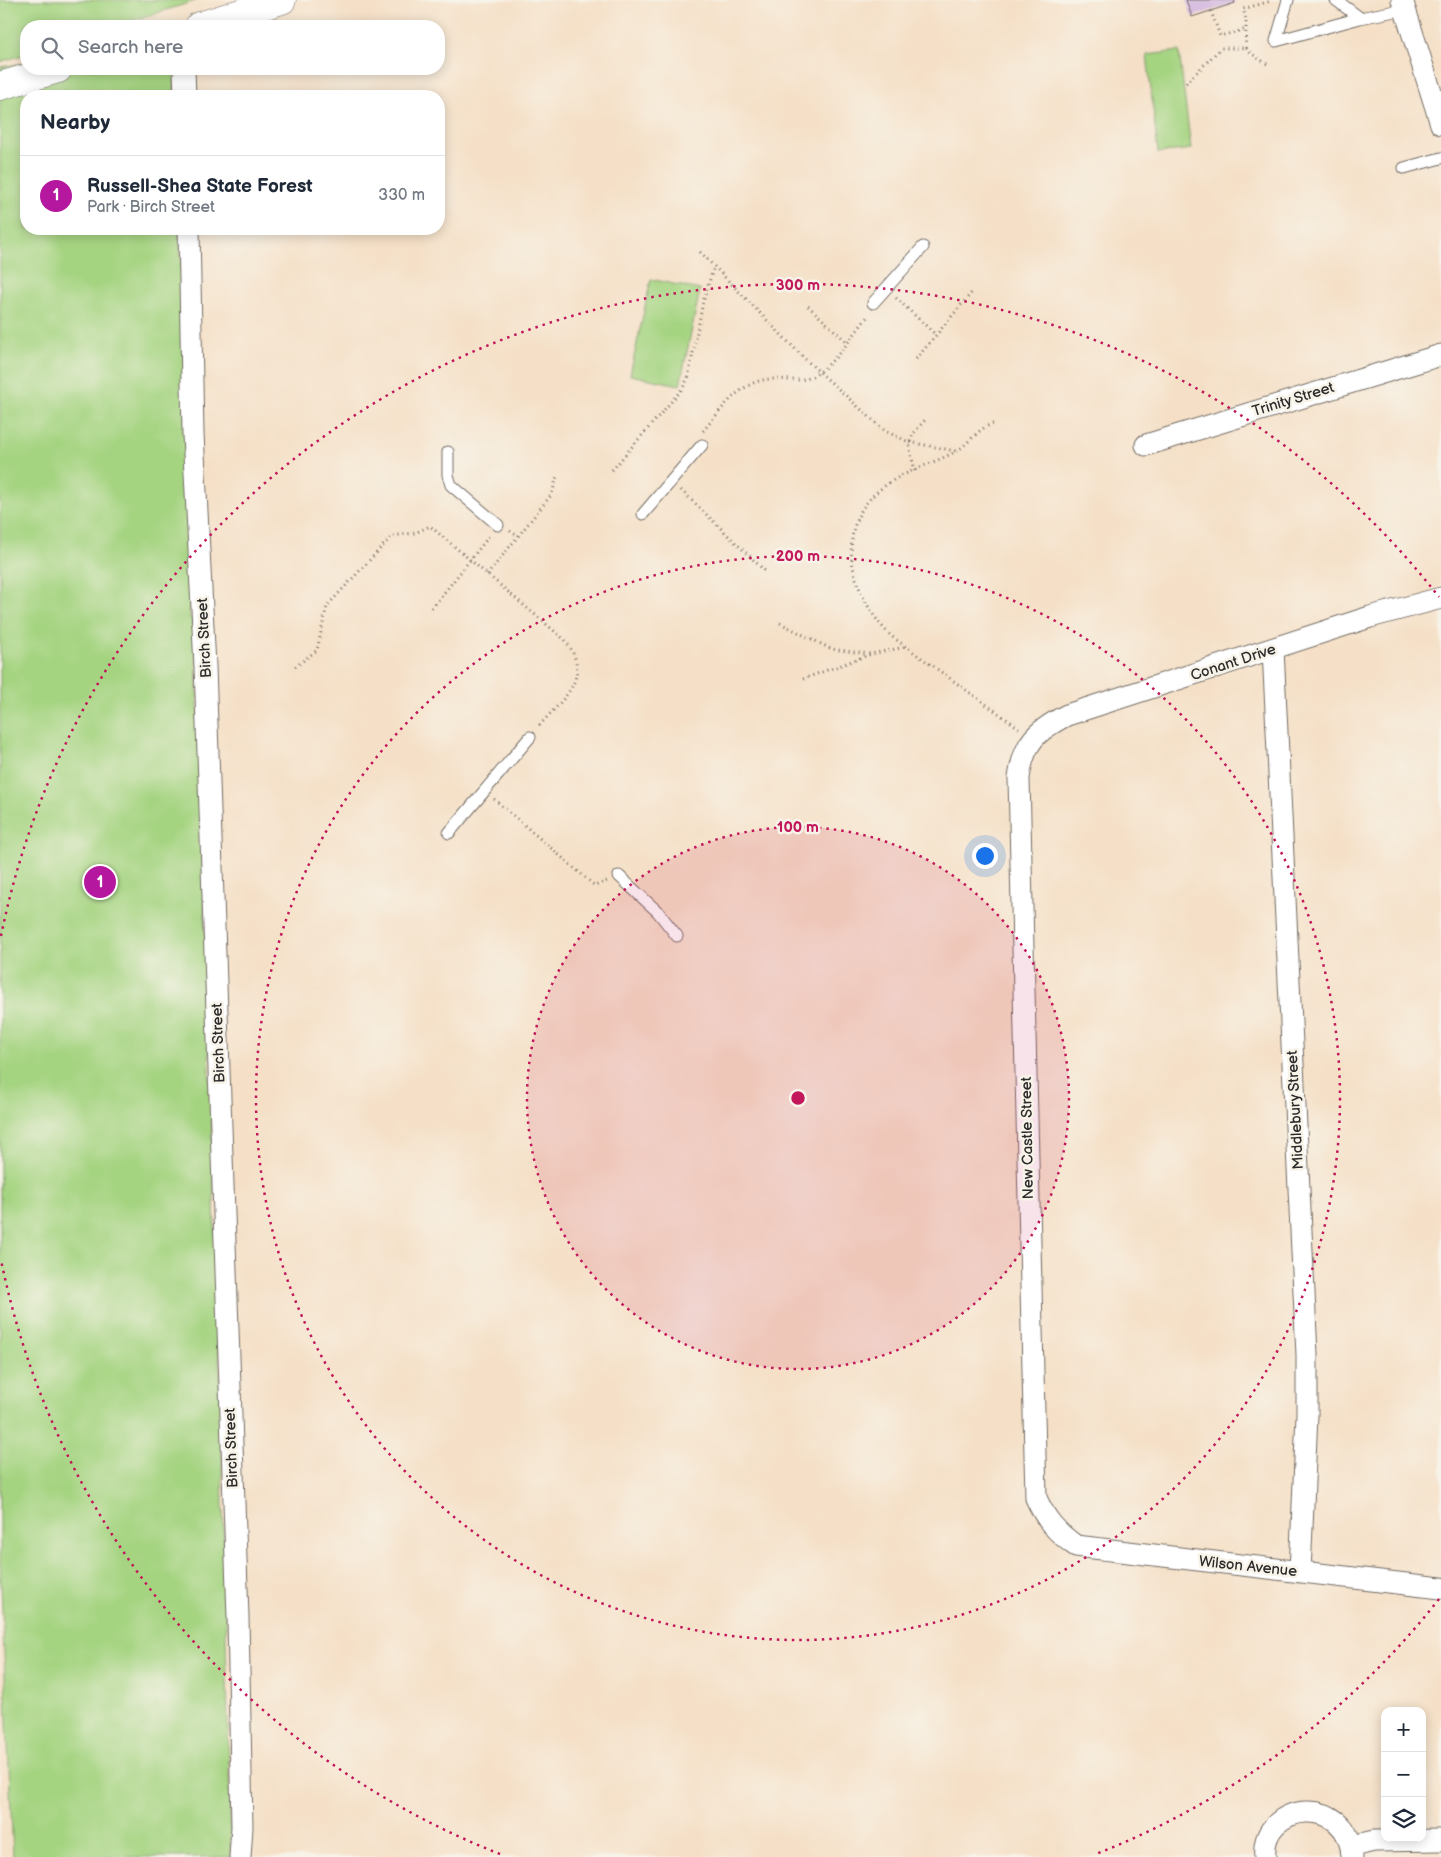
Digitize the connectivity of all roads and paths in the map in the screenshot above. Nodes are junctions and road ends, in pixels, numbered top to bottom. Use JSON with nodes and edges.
{"nodes":[{"id":1,"x":282,"y":0,"type":"edge"},
{"id":2,"x":1288,"y":0,"type":"edge"},
{"id":3,"x":1336,"y":0,"type":"edge"},
{"id":4,"x":1271,"y":1,"type":"edge"},
{"id":5,"x":1403,"y":5,"type":"edge"},
{"id":6,"x":1211,"y":11,"type":"dead end"},
{"id":7,"x":1360,"y":18,"type":"junction"},
{"id":8,"x":218,"y":20,"type":"edge"},
{"id":9,"x":1248,"y":29,"type":"junction"},
{"id":10,"x":1246,"y":48,"type":"junction"},
{"id":11,"x":1267,"y":64,"type":"dead end"},
{"id":12,"x":38,"y":75,"type":"edge"},
{"id":13,"x":184,"y":75,"type":"edge"},
{"id":14,"x":1186,"y":83,"type":"dead end"},
{"id":15,"x":0,"y":86,"type":"edge"},
{"id":16,"x":185,"y":90,"type":"edge"},
{"id":17,"x":1441,"y":124,"type":"edge"},
{"id":18,"x":1441,"y":158,"type":"edge"},
{"id":19,"x":1404,"y":168,"type":"dead end"},
{"id":20,"x":189,"y":235,"type":"edge"},
{"id":21,"x":923,"y":248,"type":"dead end"},
{"id":22,"x":700,"y":252,"type":"dead end"},
{"id":23,"x":714,"y":266,"type":"junction"},
{"id":24,"x":886,"y":289,"type":"junction"},
{"id":25,"x":973,"y":291,"type":"dead end"},
{"id":26,"x":873,"y":304,"type":"joint"},
{"id":27,"x":808,"y":306,"type":"dead end"},
{"id":28,"x":936,"y":335,"type":"junction"},
{"id":29,"x":847,"y":342,"type":"junction"},
{"id":30,"x":1441,"y":355,"type":"edge"},
{"id":31,"x":916,"y":359,"type":"dead end"},
{"id":32,"x":820,"y":372,"type":"junction"},
{"id":33,"x":926,"y":419,"type":"dead end"},
{"id":34,"x":993,"y":424,"type":"dead end"},
{"id":35,"x":909,"y":442,"type":"junction"},
{"id":36,"x":702,"y":445,"type":"joint"},
{"id":37,"x":1146,"y":445,"type":"dead end"},
{"id":38,"x":957,"y":451,"type":"junction"},
{"id":39,"x":448,"y":452,"type":"dead end"},
{"id":40,"x":612,"y":470,"type":"dead end"},
{"id":41,"x":914,"y":471,"type":"junction"},
{"id":42,"x":557,"y":476,"type":"dead end"},
{"id":43,"x":671,"y":481,"type":"junction"},
{"id":44,"x":643,"y":514,"type":"dead end"},
{"id":45,"x":498,"y":526,"type":"dead end"},
{"id":46,"x":483,"y":543,"type":"dead end"},
{"id":47,"x":470,"y":560,"type":"junction"},
{"id":48,"x":765,"y":571,"type":"dead end"},
{"id":49,"x":487,"y":575,"type":"junction"},
{"id":50,"x":1441,"y":598,"type":"edge"},
{"id":51,"x":432,"y":608,"type":"dead end"},
{"id":52,"x":780,"y":623,"type":"dead end"},
{"id":53,"x":906,"y":647,"type":"junction"},
{"id":54,"x":1273,"y":649,"type":"junction"},
{"id":55,"x":871,"y":654,"type":"junction"},
{"id":56,"x":295,"y":666,"type":"dead end"},
{"id":57,"x":803,"y":678,"type":"dead end"},
{"id":58,"x":530,"y":737,"type":"joint"},
{"id":59,"x":1032,"y":739,"type":"junction"},
{"id":60,"x":485,"y":791,"type":"junction"},
{"id":61,"x":449,"y":833,"type":"dead end"},
{"id":62,"x":619,"y":876,"type":"joint"},
{"id":63,"x":677,"y":936,"type":"dead end"},
{"id":64,"x":1059,"y":1534,"type":"joint"},
{"id":65,"x":1300,"y":1572,"type":"junction"},
{"id":66,"x":1441,"y":1588,"type":"edge"},
{"id":67,"x":1441,"y":1840,"type":"edge"},
{"id":68,"x":1352,"y":1851,"type":"edge"},
{"id":69,"x":240,"y":1857,"type":"edge"},
{"id":70,"x":1265,"y":1857,"type":"edge"}],
"edges":[{"from":1,"to":8,"type":"main road"},
{"from":2,"to":7,"type":"lane"},
{"from":3,"to":7,"type":"lane"},
{"from":4,"to":9,"type":"path"},
{"from":5,"to":7,"type":"lane"},
{"from":5,"to":17,"type":"street"},
{"from":6,"to":9,"type":"path"},
{"from":9,"to":10,"type":"path"},
{"from":10,"to":11,"type":"path"},
{"from":10,"to":14,"type":"path"},
{"from":12,"to":15,"type":"main road"},
{"from":13,"to":16,"type":"street"},
{"from":18,"to":19,"type":"lane"},
{"from":20,"to":69,"type":"street","name":"Birch Street"},
{"from":21,"to":24,"type":"lane"},
{"from":22,"to":23,"type":"path"},
{"from":23,"to":32,"type":"path"},
{"from":23,"to":40,"type":"path"},
{"from":24,"to":26,"type":"lane"},
{"from":24,"to":28,"type":"path"},
{"from":25,"to":28,"type":"path"},
{"from":26,"to":29,"type":"path"},
{"from":27,"to":29,"type":"path"},
{"from":28,"to":31,"type":"path"},
{"from":29,"to":32,"type":"path"},
{"from":30,"to":37,"type":"street","name":"Trinity Street"},
{"from":32,"to":35,"type":"path"},
{"from":32,"to":36,"type":"path"},
{"from":33,"to":35,"type":"path"},
{"from":34,"to":38,"type":"path"},
{"from":35,"to":38,"type":"path"},
{"from":35,"to":41,"type":"path"},
{"from":36,"to":43,"type":"lane"},
{"from":38,"to":41,"type":"path"},
{"from":39,"to":45,"type":"lane"},
{"from":41,"to":53,"type":"path"},
{"from":42,"to":49,"type":"path"},
{"from":43,"to":44,"type":"lane"},
{"from":43,"to":48,"type":"path"},
{"from":46,"to":47,"type":"path"},
{"from":47,"to":49,"type":"path"},
{"from":47,"to":51,"type":"path"},
{"from":47,"to":56,"type":"path"},
{"from":49,"to":58,"type":"path"},
{"from":50,"to":54,"type":"street","name":"Conant Drive"},
{"from":52,"to":55,"type":"path"},
{"from":53,"to":55,"type":"path"},
{"from":53,"to":59,"type":"path"},
{"from":54,"to":59,"type":"street","name":"Conant Drive"},
{"from":54,"to":65,"type":"street","name":"Middlebury Street"},
{"from":55,"to":57,"type":"path"},
{"from":58,"to":60,"type":"lane"},
{"from":59,"to":64,"type":"street","name":"New Castle Street"},
{"from":60,"to":61,"type":"lane"},
{"from":60,"to":62,"type":"path"},
{"from":62,"to":63,"type":"lane"},
{"from":64,"to":65,"type":"street","name":"Wilson Avenue"},
{"from":65,"to":66,"type":"street","name":"Wilson Avenue"},
{"from":67,"to":68,"type":"street"},
{"from":68,"to":70,"type":"street"}]}
